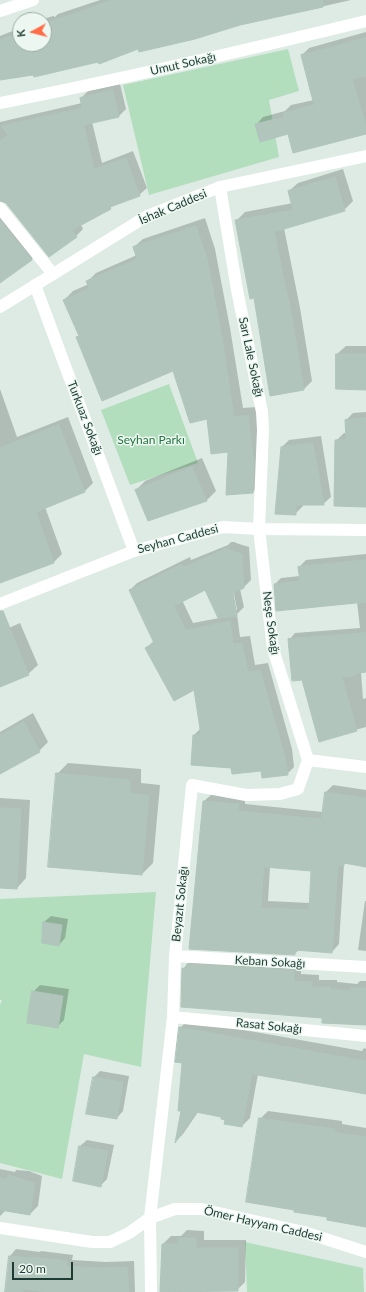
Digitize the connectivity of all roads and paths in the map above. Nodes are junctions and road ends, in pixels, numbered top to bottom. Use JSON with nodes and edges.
{"nodes":[{"id":1,"x":33,"y":0,"type":"edge"},
{"id":2,"x":0,"y":11,"type":"edge"},
{"id":3,"x":366,"y":21,"type":"edge"},
{"id":4,"x":0,"y":103,"type":"edge"},
{"id":5,"x":366,"y":156,"type":"edge"},
{"id":6,"x":220,"y":187,"type":"junction"},
{"id":7,"x":0,"y":208,"type":"edge"},
{"id":8,"x":53,"y":274,"type":"junction"},
{"id":9,"x":35,"y":285,"type":"junction"},
{"id":10,"x":0,"y":307,"type":"edge"},
{"id":11,"x":259,"y":529,"type":"junction"},
{"id":12,"x":366,"y":530,"type":"edge"},
{"id":13,"x":134,"y":551,"type":"junction"},
{"id":14,"x":0,"y":604,"type":"edge"},
{"id":15,"x":308,"y":760,"type":"junction"},
{"id":16,"x":366,"y":767,"type":"edge"},
{"id":17,"x":175,"y":956,"type":"junction"},
{"id":18,"x":366,"y":967,"type":"edge"},
{"id":19,"x":173,"y":1017,"type":"junction"},
{"id":20,"x":366,"y":1036,"type":"edge"},
{"id":21,"x":150,"y":1218,"type":"junction"},
{"id":22,"x":0,"y":1228,"type":"edge"},
{"id":23,"x":366,"y":1252,"type":"edge"},
{"id":24,"x":151,"y":1292,"type":"edge"}],
"edges":[{"from":1,"to":2,"type":"street"},
{"from":3,"to":4,"type":"street","name":"Umut Sokağı"},
{"from":5,"to":6,"type":"street","name":"İshak Caddesi"},
{"from":6,"to":8,"type":"street","name":"İshak Caddesi"},
{"from":6,"to":11,"type":"street","name":"Sarı Lale Sokağı"},
{"from":7,"to":8,"type":"street"},
{"from":8,"to":9,"type":"street","name":"İshak Caddesi"},
{"from":9,"to":10,"type":"street","name":"İshak Caddesi"},
{"from":9,"to":13,"type":"street","name":"Turkuaz Sokağı"},
{"from":11,"to":12,"type":"street","name":"Seyhan Caddesi"},
{"from":11,"to":13,"type":"street","name":"Seyhan Caddesi"},
{"from":11,"to":15,"type":"street","name":"Neşe Sokağı"},
{"from":13,"to":14,"type":"street","name":"Seyhan Caddesi"},
{"from":15,"to":16,"type":"street"},
{"from":15,"to":17,"type":"street","name":"Beyazıt Sokağı"},
{"from":17,"to":18,"type":"street","name":"Keban Sokağı"},
{"from":17,"to":19,"type":"street","name":"Beyazıt Sokağı"},
{"from":19,"to":20,"type":"street","name":"Rasat Sokağı"},
{"from":19,"to":21,"type":"street","name":"Beyazıt Sokağı"},
{"from":21,"to":22,"type":"street","name":"Ömer Hayyam Caddesi"},
{"from":21,"to":23,"type":"street","name":"Ömer Hayyam Caddesi"},
{"from":21,"to":24,"type":"street","name":"Beyazıt Sokağı"}]}
